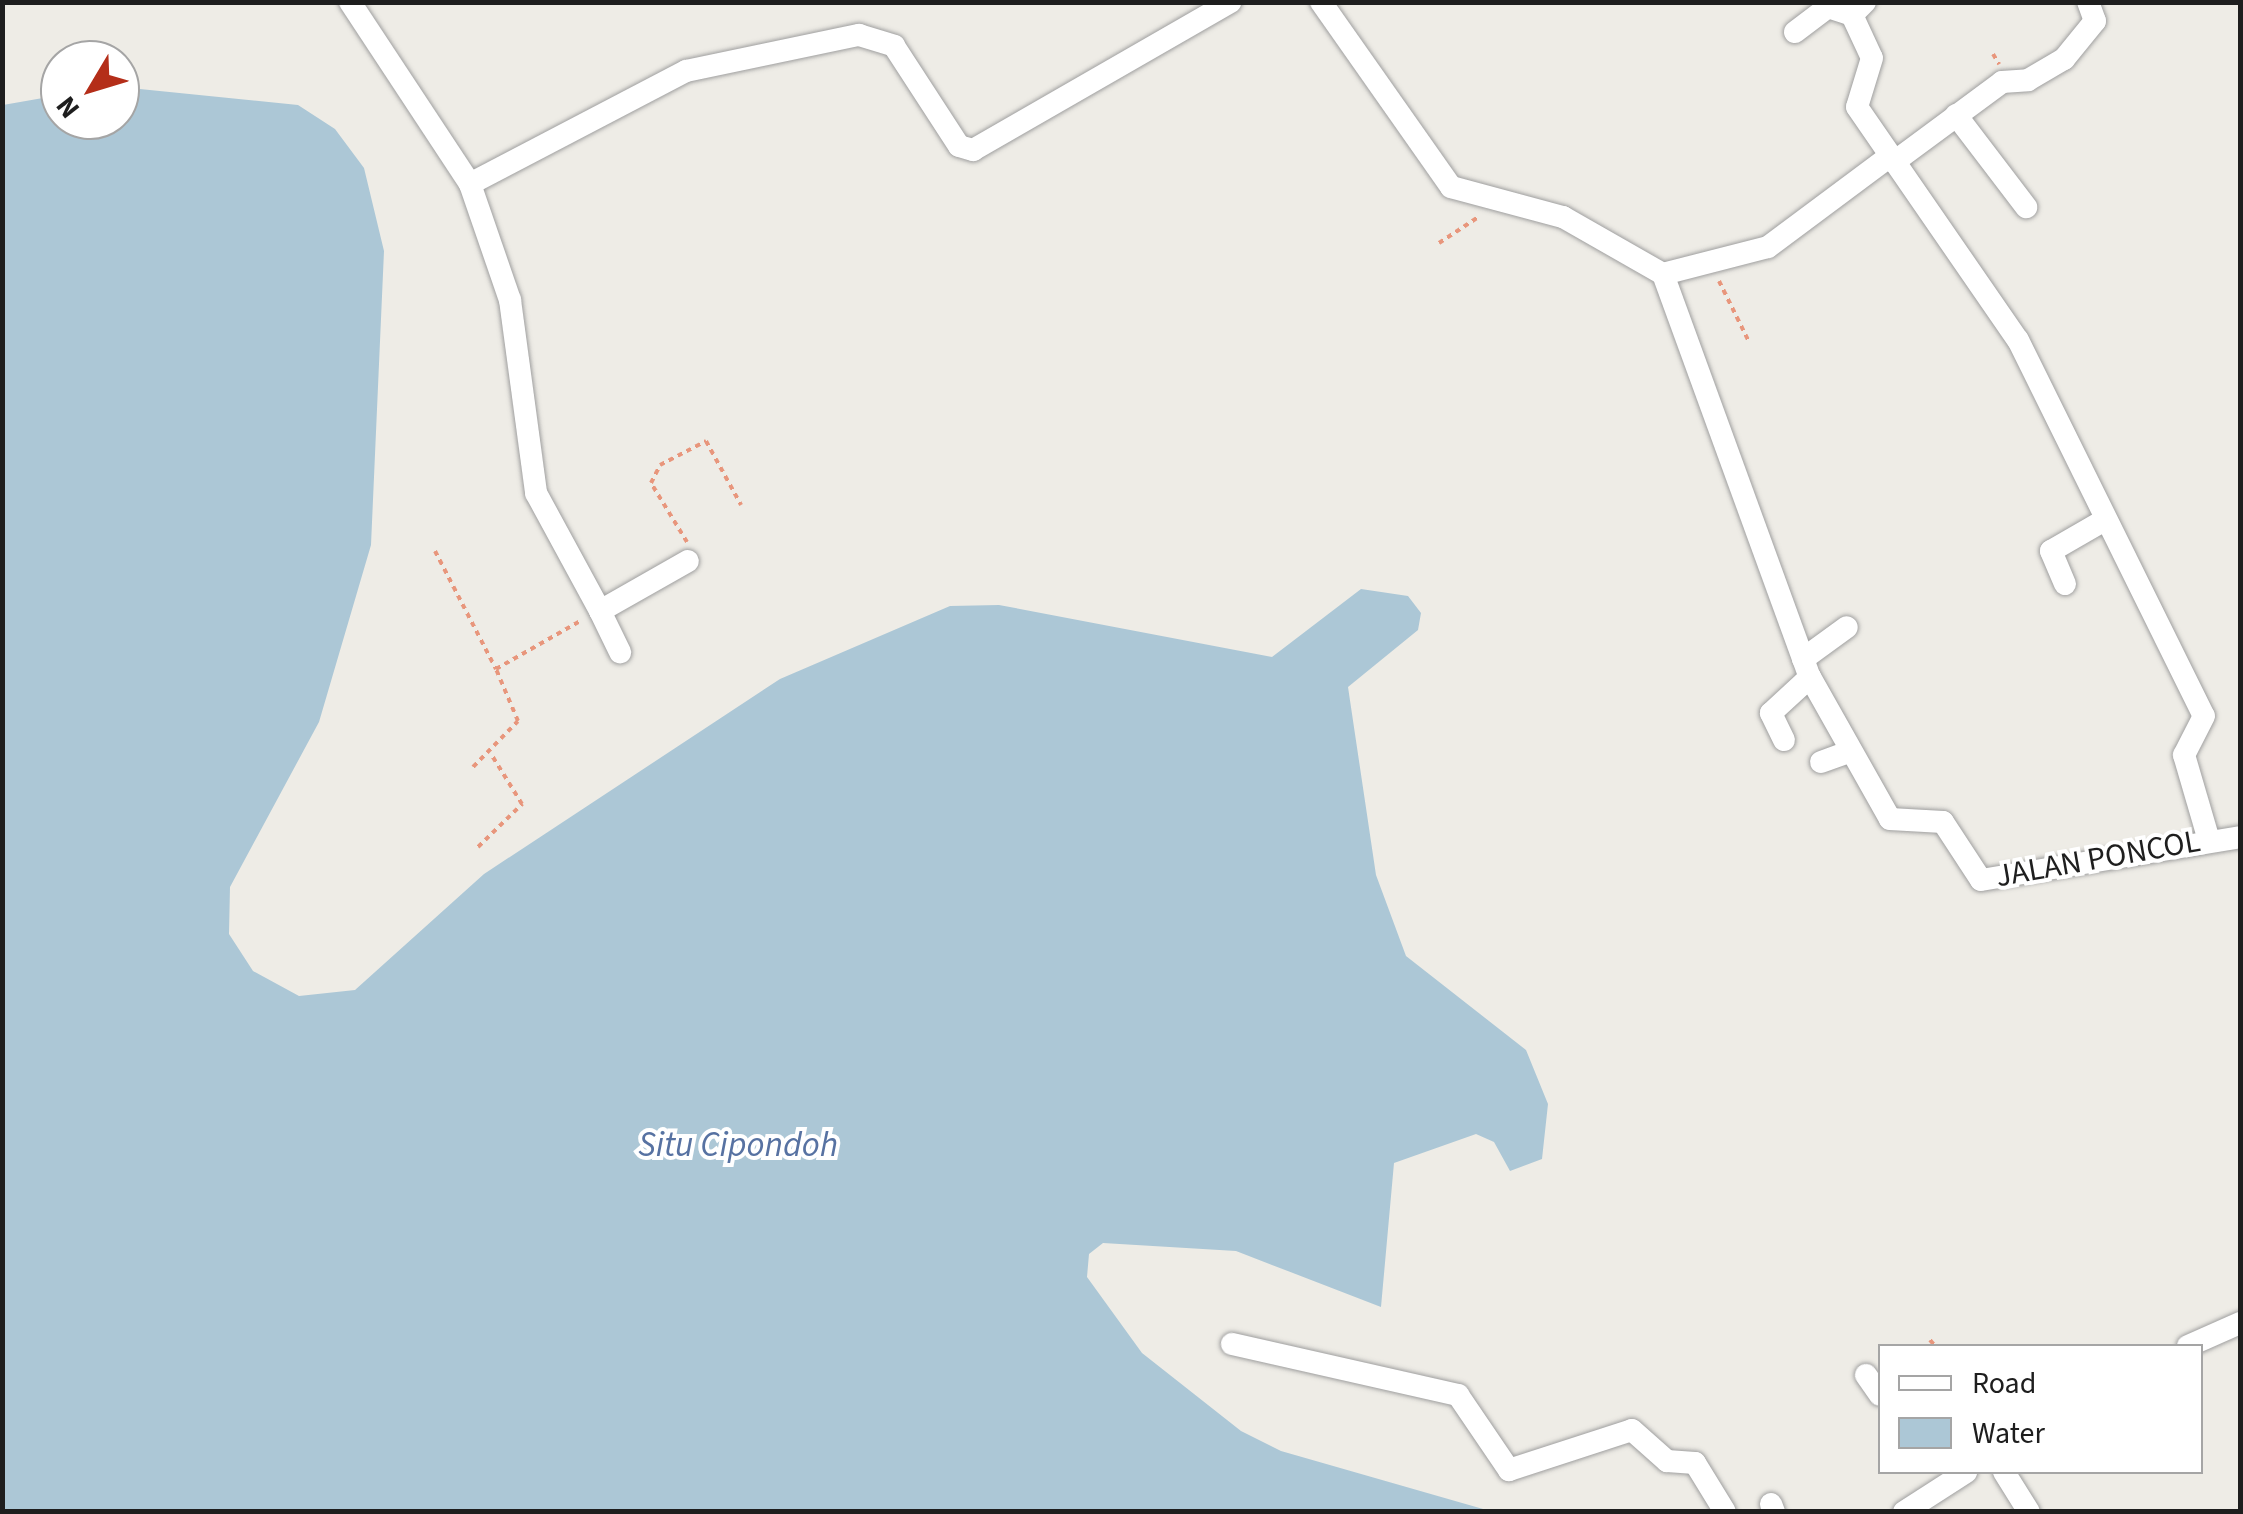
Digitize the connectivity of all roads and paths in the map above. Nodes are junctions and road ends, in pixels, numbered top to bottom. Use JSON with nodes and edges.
{"nodes":[{"id":1,"x":350,"y":2,"type":"edge"},
{"id":2,"x":1230,"y":2,"type":"edge"},
{"id":3,"x":1321,"y":2,"type":"edge"},
{"id":4,"x":2088,"y":2,"type":"edge"},
{"id":5,"x":1859,"y":9,"type":"edge"},
{"id":6,"x":1795,"y":32,"type":"dead end"},
{"id":7,"x":1956,"y":115,"type":"junction"},
{"id":8,"x":1892,"y":159,"type":"junction"},
{"id":9,"x":470,"y":184,"type":"junction"},
{"id":10,"x":1505,"y":200,"type":"junction"},
{"id":11,"x":2026,"y":207,"type":"dead end"},
{"id":12,"x":1439,"y":242,"type":"dead end"},
{"id":13,"x":1713,"y":267,"type":"junction"},
{"id":14,"x":1663,"y":274,"type":"junction"},
{"id":15,"x":1748,"y":340,"type":"dead end"},
{"id":16,"x":741,"y":505,"type":"dead end"},
{"id":17,"x":2104,"y":521,"type":"junction"},
{"id":18,"x":435,"y":551,"type":"dead end"},
{"id":19,"x":688,"y":561,"type":"joint"},
{"id":20,"x":2066,"y":584,"type":"dead end"},
{"id":21,"x":600,"y":611,"type":"junction"},
{"id":22,"x":1847,"y":627,"type":"dead end"},
{"id":23,"x":620,"y":652,"type":"dead end"},
{"id":24,"x":1806,"y":668,"type":"junction"},
{"id":25,"x":496,"y":669,"type":"junction"},
{"id":26,"x":1784,"y":740,"type":"dead end"},
{"id":27,"x":1848,"y":752,"type":"junction"},
{"id":28,"x":491,"y":754,"type":"junction"},
{"id":29,"x":1821,"y":762,"type":"dead end"},
{"id":30,"x":474,"y":766,"type":"dead end"},
{"id":31,"x":2208,"y":837,"type":"junction"},
{"id":32,"x":2240,"y":837,"type":"edge"},
{"id":33,"x":478,"y":847,"type":"dead end"},
{"id":34,"x":2240,"y":1322,"type":"edge"},
{"id":35,"x":1930,"y":1340,"type":"dead end"},
{"id":36,"x":1232,"y":1344,"type":"dead end"},
{"id":37,"x":1933,"y":1344,"type":"edge"},
{"id":38,"x":2192,"y":1344,"type":"edge"},
{"id":39,"x":1866,"y":1375,"type":"dead end"},
{"id":40,"x":1878,"y":1393,"type":"edge"},
{"id":41,"x":2005,"y":1474,"type":"edge"},
{"id":42,"x":1954,"y":1475,"type":"edge"},
{"id":43,"x":1725,"y":1512,"type":"edge"},
{"id":44,"x":1904,"y":1512,"type":"edge"},
{"id":45,"x":2029,"y":1512,"type":"edge"}],
"edges":[{"from":1,"to":9,"type":"street"},
{"from":2,"to":9,"type":"street"},
{"from":3,"to":10,"type":"street"},
{"from":4,"to":7,"type":"street"},
{"from":5,"to":6,"type":"street"},
{"from":5,"to":8,"type":"street"},
{"from":7,"to":8,"type":"street"},
{"from":7,"to":11,"type":"street"},
{"from":8,"to":13,"type":"street"},
{"from":8,"to":17,"type":"street"},
{"from":9,"to":21,"type":"street"},
{"from":10,"to":12,"type":"path"},
{"from":10,"to":14,"type":"street"},
{"from":13,"to":14,"type":"street"},
{"from":13,"to":15,"type":"path"},
{"from":14,"to":24,"type":"street"},
{"from":16,"to":19,"type":"path"},
{"from":17,"to":20,"type":"street"},
{"from":17,"to":31,"type":"street"},
{"from":18,"to":25,"type":"path"},
{"from":19,"to":21,"type":"street"},
{"from":21,"to":23,"type":"street"},
{"from":21,"to":25,"type":"path"},
{"from":22,"to":24,"type":"street"},
{"from":24,"to":26,"type":"street"},
{"from":24,"to":27,"type":"street"},
{"from":25,"to":28,"type":"path"},
{"from":27,"to":29,"type":"street"},
{"from":27,"to":31,"type":"street","name":"JALAN PONCOL"},
{"from":28,"to":30,"type":"path"},
{"from":28,"to":33,"type":"path"},
{"from":31,"to":32,"type":"street","name":"JALAN PONCOL"},
{"from":34,"to":38,"type":"street"},
{"from":35,"to":37,"type":"path"},
{"from":36,"to":43,"type":"street"},
{"from":39,"to":40,"type":"street"},
{"from":41,"to":45,"type":"street"},
{"from":42,"to":44,"type":"street"}]}
